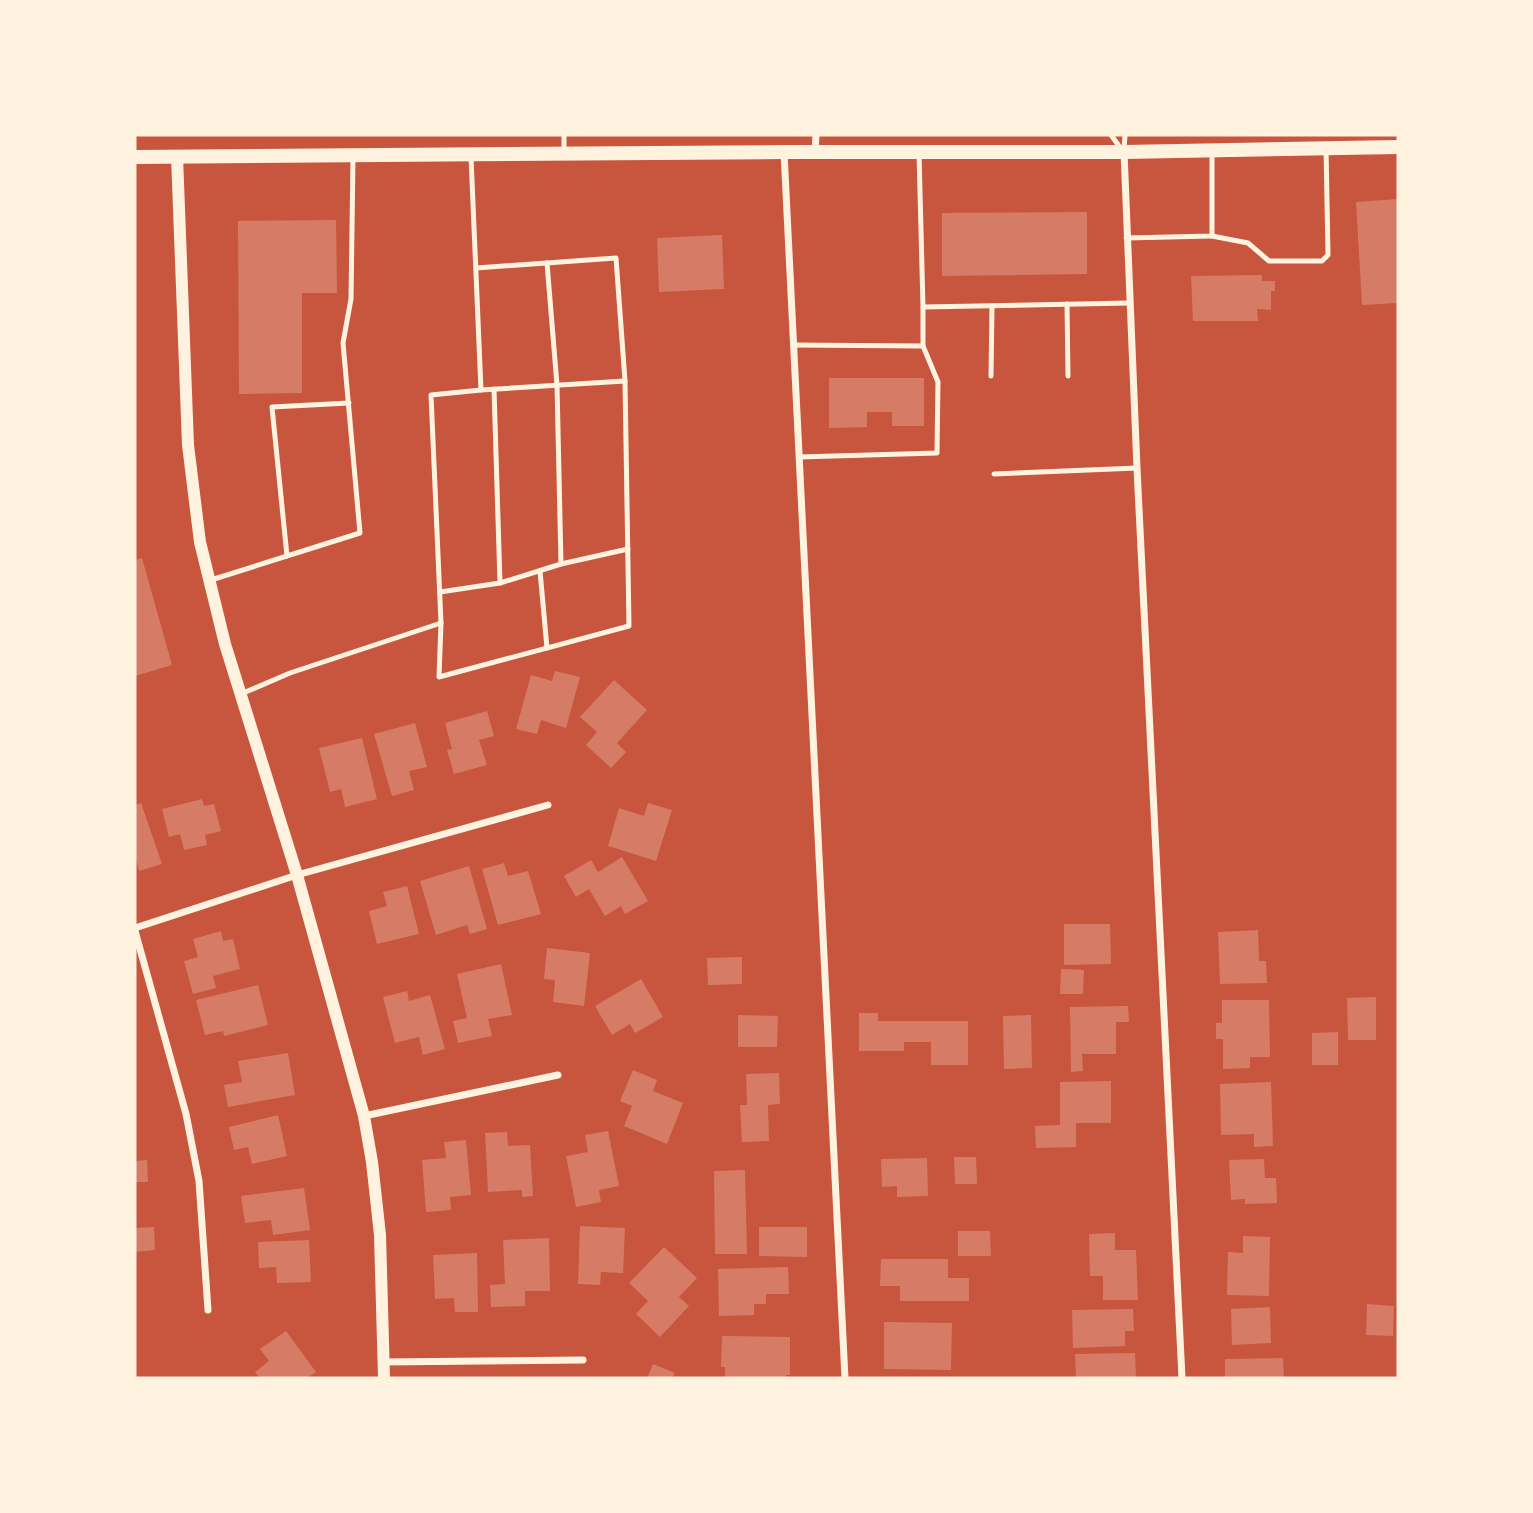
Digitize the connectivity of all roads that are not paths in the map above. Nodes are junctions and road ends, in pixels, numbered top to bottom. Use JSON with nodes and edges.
{"nodes":[{"id":1,"x":564,"y":135,"type":"edge"},
{"id":2,"x":816,"y":135,"type":"edge"},
{"id":3,"x":1111,"y":135,"type":"edge"},
{"id":4,"x":1125,"y":135,"type":"edge"},
{"id":5,"x":1308,"y":142,"type":"edge"},
{"id":6,"x":1398,"y":147,"type":"edge"},
{"id":7,"x":1326,"y":148,"type":"junction"},
{"id":8,"x":1212,"y":149,"type":"junction"},
{"id":9,"x":919,"y":151,"type":"junction"},
{"id":10,"x":783,"y":152,"type":"junction"},
{"id":11,"x":815,"y":152,"type":"junction"},
{"id":12,"x":1124,"y":152,"type":"junction"},
{"id":13,"x":471,"y":154,"type":"junction"},
{"id":14,"x":564,"y":154,"type":"junction"},
{"id":15,"x":353,"y":155,"type":"junction"},
{"id":16,"x":177,"y":156,"type":"junction"},
{"id":17,"x":135,"y":157,"type":"edge"},
{"id":18,"x":1212,"y":236,"type":"junction"},
{"id":19,"x":1126,"y":238,"type":"junction"},
{"id":20,"x":547,"y":263,"type":"junction"},
{"id":21,"x":476,"y":268,"type":"junction"},
{"id":22,"x":1129,"y":303,"type":"junction"},
{"id":23,"x":1068,"y":304,"type":"junction"},
{"id":24,"x":992,"y":306,"type":"junction"},
{"id":25,"x":923,"y":307,"type":"junction"},
{"id":26,"x":793,"y":345,"type":"junction"},
{"id":27,"x":923,"y":346,"type":"junction"},
{"id":28,"x":991,"y":376,"type":"dead end"},
{"id":29,"x":1068,"y":376,"type":"dead end"},
{"id":30,"x":625,"y":381,"type":"junction"},
{"id":31,"x":557,"y":385,"type":"junction"},
{"id":32,"x":494,"y":389,"type":"junction"},
{"id":33,"x":481,"y":390,"type":"junction"},
{"id":34,"x":349,"y":403,"type":"junction"},
{"id":35,"x":799,"y":457,"type":"junction"},
{"id":36,"x":1137,"y":468,"type":"junction"},
{"id":37,"x":994,"y":474,"type":"dead end"},
{"id":38,"x":628,"y":549,"type":"junction"},
{"id":39,"x":287,"y":556,"type":"junction"},
{"id":40,"x":561,"y":564,"type":"junction"},
{"id":41,"x":540,"y":571,"type":"junction"},
{"id":42,"x":210,"y":580,"type":"junction"},
{"id":43,"x":500,"y":583,"type":"junction"},
{"id":44,"x":440,"y":592,"type":"junction"},
{"id":45,"x":442,"y":622,"type":"junction"},
{"id":46,"x":547,"y":648,"type":"junction"},
{"id":47,"x":241,"y":694,"type":"junction"},
{"id":48,"x":548,"y":805,"type":"dead end"},
{"id":49,"x":297,"y":875,"type":"junction"},
{"id":50,"x":135,"y":930,"type":"edge"},
{"id":51,"x":558,"y":1075,"type":"dead end"},
{"id":52,"x":364,"y":1116,"type":"junction"},
{"id":53,"x":208,"y":1310,"type":"dead end"},
{"id":54,"x":583,"y":1360,"type":"dead end"},
{"id":55,"x":383,"y":1362,"type":"junction"},
{"id":56,"x":384,"y":1378,"type":"edge"},
{"id":57,"x":845,"y":1378,"type":"edge"},
{"id":58,"x":1182,"y":1378,"type":"edge"}],
"edges":[{"from":1,"to":14,"type":"lane"},
{"from":2,"to":11,"type":"street"},
{"from":3,"to":12,"type":"lane"},
{"from":4,"to":12,"type":"lane"},
{"from":5,"to":7,"type":"main road"},
{"from":5,"to":8,"type":"main road"},
{"from":6,"to":7,"type":"main road"},
{"from":7,"to":18,"type":"lane"},
{"from":8,"to":12,"type":"main road"},
{"from":8,"to":18,"type":"lane"},
{"from":9,"to":11,"type":"main road"},
{"from":9,"to":12,"type":"main road"},
{"from":9,"to":25,"type":"lane"},
{"from":10,"to":11,"type":"main road"},
{"from":10,"to":14,"type":"main road"},
{"from":10,"to":26,"type":"street"},
{"from":12,"to":19,"type":"street"},
{"from":13,"to":14,"type":"main road"},
{"from":13,"to":15,"type":"main road"},
{"from":13,"to":21,"type":"lane"},
{"from":15,"to":16,"type":"main road"},
{"from":15,"to":34,"type":"lane"},
{"from":16,"to":17,"type":"main road"},
{"from":16,"to":42,"type":"street"},
{"from":18,"to":19,"type":"lane"},
{"from":19,"to":22,"type":"street"},
{"from":20,"to":21,"type":"lane"},
{"from":20,"to":30,"type":"lane"},
{"from":20,"to":31,"type":"lane"},
{"from":21,"to":33,"type":"lane"},
{"from":22,"to":23,"type":"lane"},
{"from":22,"to":36,"type":"street"},
{"from":23,"to":24,"type":"lane"},
{"from":23,"to":29,"type":"lane"},
{"from":24,"to":25,"type":"lane"},
{"from":24,"to":28,"type":"lane"},
{"from":25,"to":27,"type":"lane"},
{"from":26,"to":27,"type":"lane"},
{"from":26,"to":35,"type":"street"},
{"from":27,"to":35,"type":"lane"},
{"from":30,"to":31,"type":"lane"},
{"from":30,"to":38,"type":"lane"},
{"from":31,"to":32,"type":"lane"},
{"from":31,"to":40,"type":"lane"},
{"from":32,"to":33,"type":"lane"},
{"from":32,"to":43,"type":"lane"},
{"from":33,"to":44,"type":"lane"},
{"from":34,"to":39,"type":"lane"},
{"from":34,"to":39,"type":"lane"},
{"from":35,"to":57,"type":"street"},
{"from":36,"to":37,"type":"lane"},
{"from":36,"to":58,"type":"street"},
{"from":38,"to":40,"type":"lane"},
{"from":38,"to":46,"type":"lane"},
{"from":39,"to":42,"type":"lane"},
{"from":40,"to":41,"type":"lane"},
{"from":41,"to":43,"type":"lane"},
{"from":41,"to":46,"type":"lane"},
{"from":42,"to":47,"type":"street"},
{"from":43,"to":44,"type":"lane"},
{"from":44,"to":45,"type":"lane"},
{"from":45,"to":46,"type":"lane"},
{"from":45,"to":47,"type":"lane"},
{"from":47,"to":49,"type":"street"},
{"from":48,"to":49,"type":"street"},
{"from":49,"to":50,"type":"street"},
{"from":49,"to":52,"type":"street"},
{"from":50,"to":53,"type":"street"},
{"from":51,"to":52,"type":"street"},
{"from":52,"to":55,"type":"street"},
{"from":54,"to":55,"type":"street"},
{"from":55,"to":56,"type":"street"}]}
